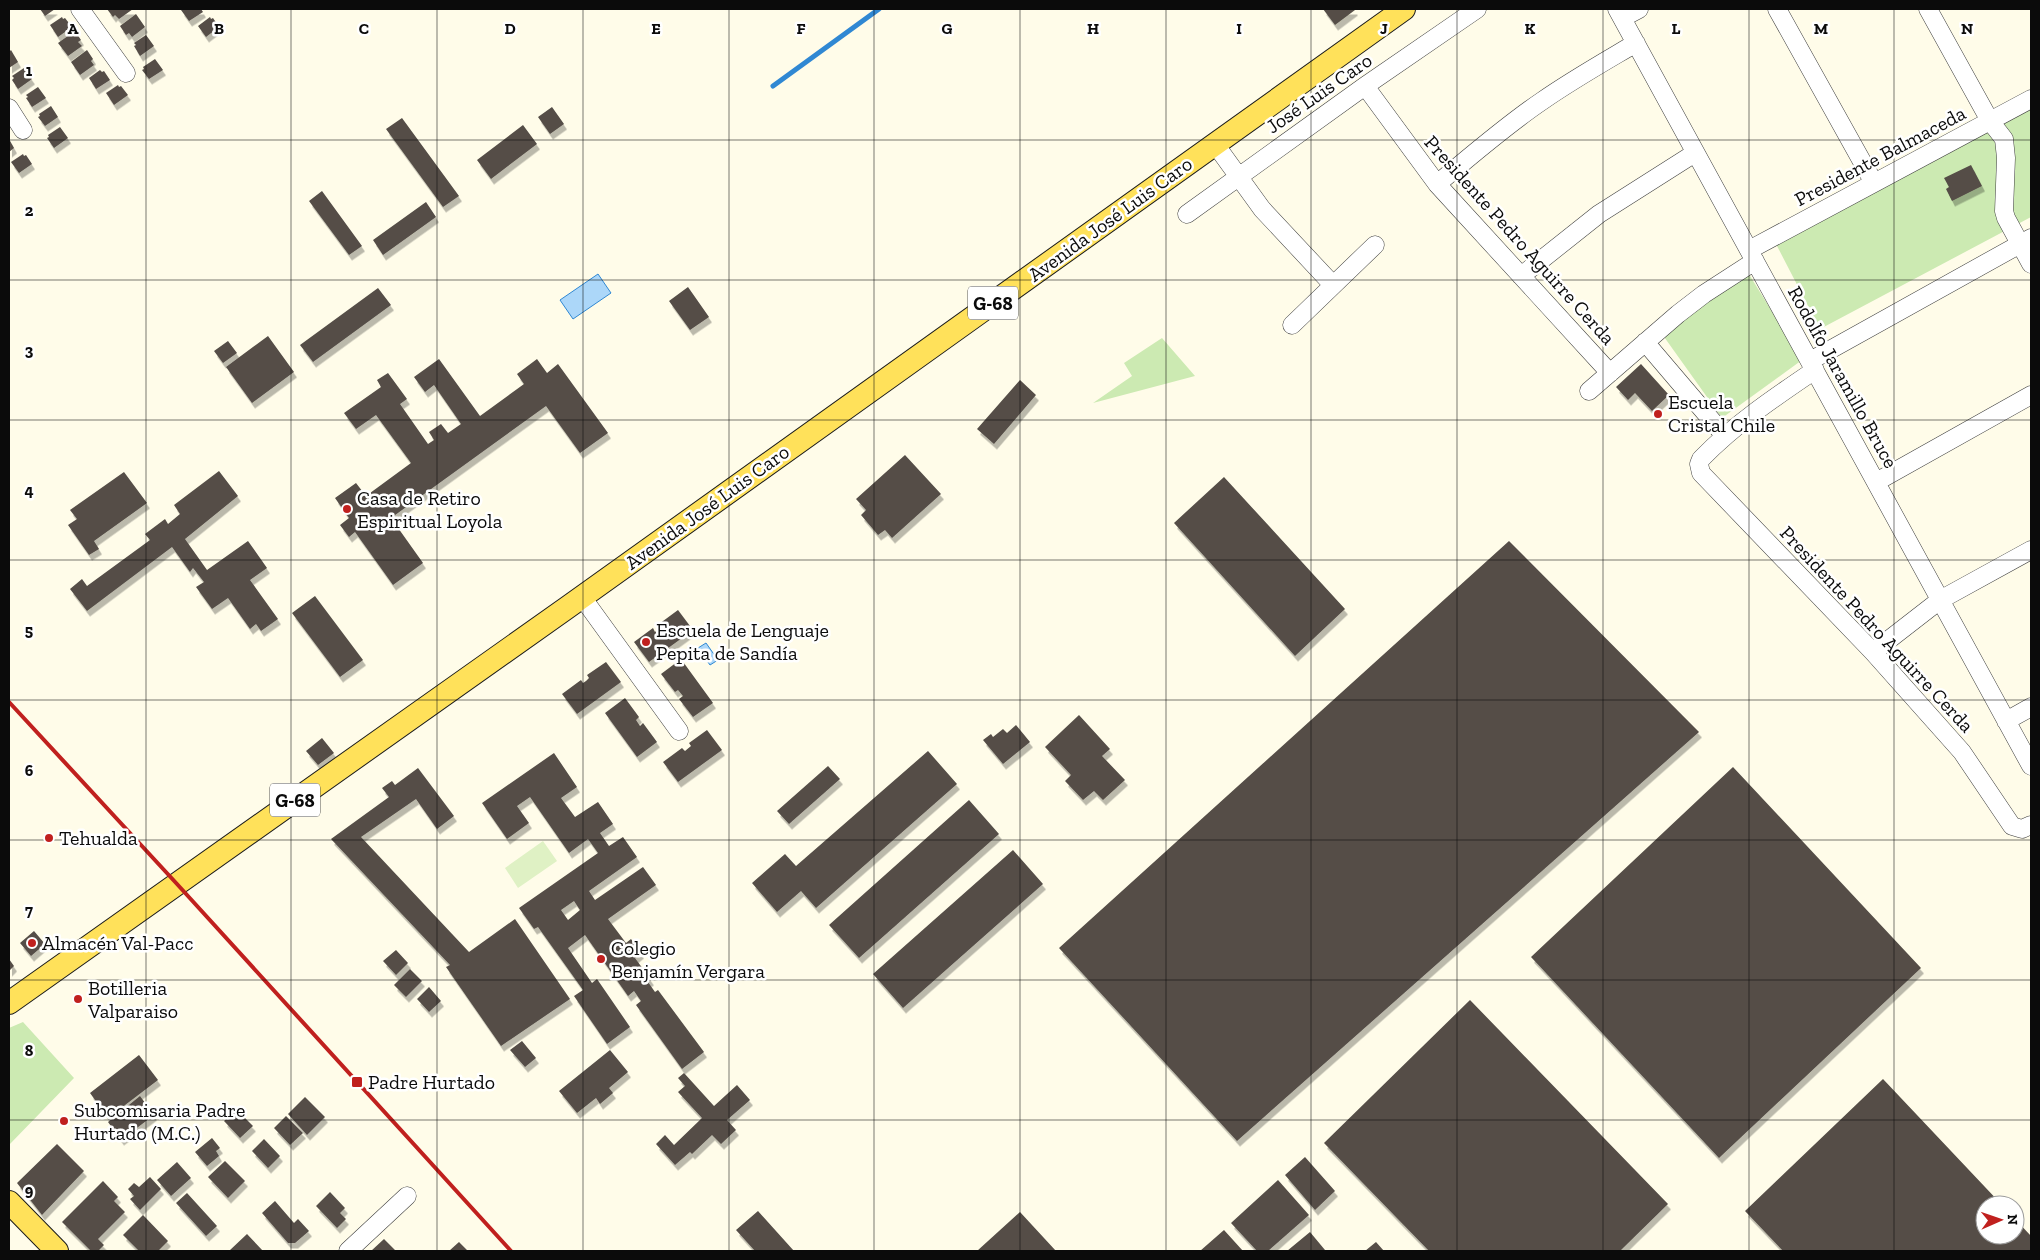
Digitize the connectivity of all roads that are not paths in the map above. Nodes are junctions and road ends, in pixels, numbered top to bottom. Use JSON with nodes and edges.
{"nodes":[{"id":1,"x":80,"y":9,"type":"edge"},
{"id":2,"x":1404,"y":9,"type":"edge"},
{"id":3,"x":1477,"y":9,"type":"edge"},
{"id":4,"x":1639,"y":9,"type":"edge"},
{"id":5,"x":1778,"y":9,"type":"edge"},
{"id":6,"x":1928,"y":9,"type":"edge"},
{"id":7,"x":1620,"y":13,"type":"edge"},
{"id":8,"x":1636,"y":43,"type":"junction"},
{"id":9,"x":126,"y":73,"type":"dead end"},
{"id":10,"x":1365,"y":86,"type":"junction"},
{"id":11,"x":2031,"y":99,"type":"edge"},
{"id":12,"x":9,"y":108,"type":"edge"},
{"id":13,"x":1990,"y":121,"type":"junction"},
{"id":14,"x":24,"y":130,"type":"dead end"},
{"id":15,"x":1215,"y":144,"type":"junction"},
{"id":16,"x":1696,"y":153,"type":"junction"},
{"id":17,"x":1238,"y":176,"type":"junction"},
{"id":18,"x":1874,"y":183,"type":"junction"},
{"id":19,"x":1437,"y":184,"type":"junction"},
{"id":20,"x":1187,"y":214,"type":"dead end"},
{"id":21,"x":2026,"y":241,"type":"edge"},
{"id":22,"x":1375,"y":244,"type":"dead end"},
{"id":23,"x":1752,"y":255,"type":"junction"},
{"id":24,"x":2031,"y":264,"type":"edge"},
{"id":25,"x":1520,"y":276,"type":"junction"},
{"id":26,"x":1333,"y":286,"type":"junction"},
{"id":27,"x":1292,"y":325,"type":"dead end"},
{"id":28,"x":1645,"y":342,"type":"junction"},
{"id":29,"x":1812,"y":365,"type":"junction"},
{"id":30,"x":1610,"y":373,"type":"junction"},
{"id":31,"x":1589,"y":391,"type":"dead end"},
{"id":32,"x":2031,"y":395,"type":"edge"},
{"id":33,"x":1725,"y":436,"type":"junction"},
{"id":34,"x":1876,"y":482,"type":"junction"},
{"id":35,"x":2031,"y":550,"type":"edge"},
{"id":36,"x":582,"y":597,"type":"junction"},
{"id":37,"x":1940,"y":600,"type":"junction"},
{"id":38,"x":1873,"y":652,"type":"junction"},
{"id":39,"x":2031,"y":707,"type":"edge"},
{"id":40,"x":2006,"y":721,"type":"junction"},
{"id":41,"x":679,"y":730,"type":"dead end"},
{"id":42,"x":2031,"y":766,"type":"edge"},
{"id":43,"x":2024,"y":827,"type":"edge"},
{"id":44,"x":9,"y":1003,"type":"edge"},
{"id":45,"x":407,"y":1196,"type":"dead end"},
{"id":46,"x":9,"y":1202,"type":"edge"},
{"id":47,"x":57,"y":1251,"type":"edge"},
{"id":48,"x":348,"y":1251,"type":"edge"}],
"edges":[{"from":1,"to":9,"type":"street"},
{"from":2,"to":15,"type":"main road","name":"Avenida José Luis Caro","number":"G-68"},
{"from":3,"to":10,"type":"street","name":"José Luis Caro"},
{"from":4,"to":7,"type":"street"},
{"from":5,"to":18,"type":"street"},
{"from":6,"to":13,"type":"street"},
{"from":7,"to":8,"type":"street","name":"Rodolfo Jaramillo Bruce"},
{"from":8,"to":16,"type":"street","name":"Rodolfo Jaramillo Bruce"},
{"from":8,"to":19,"type":"street"},
{"from":10,"to":17,"type":"street","name":"José Luis Caro"},
{"from":10,"to":19,"type":"street","name":"Presidente Pedro Aguirre Cerda"},
{"from":11,"to":13,"type":"street","name":"Presidente Balmaceda"},
{"from":12,"to":14,"type":"street"},
{"from":13,"to":18,"type":"street","name":"Presidente Balmaceda"},
{"from":13,"to":21,"type":"street"},
{"from":15,"to":17,"type":"street"},
{"from":15,"to":36,"type":"main road","name":"Avenida José Luis Caro","number":"G-68"},
{"from":16,"to":23,"type":"street","name":"Rodolfo Jaramillo Bruce"},
{"from":16,"to":25,"type":"street"},
{"from":17,"to":20,"type":"street","name":"José Luis Caro"},
{"from":17,"to":26,"type":"street"},
{"from":18,"to":23,"type":"street","name":"Presidente Balmaceda"},
{"from":19,"to":25,"type":"street","name":"Presidente Pedro Aguirre Cerda"},
{"from":21,"to":24,"type":"street"},
{"from":21,"to":29,"type":"street"},
{"from":22,"to":26,"type":"street"},
{"from":23,"to":28,"type":"street","name":"Presidente Balmaceda"},
{"from":23,"to":29,"type":"street","name":"Rodolfo Jaramillo Bruce"},
{"from":25,"to":30,"type":"street","name":"Presidente Pedro Aguirre Cerda"},
{"from":26,"to":27,"type":"street"},
{"from":28,"to":30,"type":"street","name":"Presidente Balmaceda"},
{"from":28,"to":33,"type":"street","name":"Presidente Pedro Aguirre Cerda"},
{"from":29,"to":33,"type":"street"},
{"from":29,"to":34,"type":"street","name":"Rodolfo Jaramillo Bruce"},
{"from":30,"to":31,"type":"street","name":"Presidente Balmaceda"},
{"from":32,"to":34,"type":"street"},
{"from":33,"to":38,"type":"street","name":"Presidente Pedro Aguirre Cerda"},
{"from":34,"to":37,"type":"street","name":"Rodolfo Jaramillo Bruce"},
{"from":35,"to":37,"type":"street"},
{"from":36,"to":41,"type":"street"},
{"from":36,"to":44,"type":"main road","name":"Avenida José Luis Caro","number":"G-68"},
{"from":37,"to":38,"type":"street"},
{"from":37,"to":40,"type":"street","name":"Rodolfo Jaramillo Bruce"},
{"from":38,"to":43,"type":"street","name":"Presidente Pedro Aguirre Cerda"},
{"from":39,"to":40,"type":"street"},
{"from":40,"to":42,"type":"street","name":"Rodolfo Jaramillo Bruce"},
{"from":45,"to":48,"type":"street"},
{"from":46,"to":47,"type":"main road"}]}
